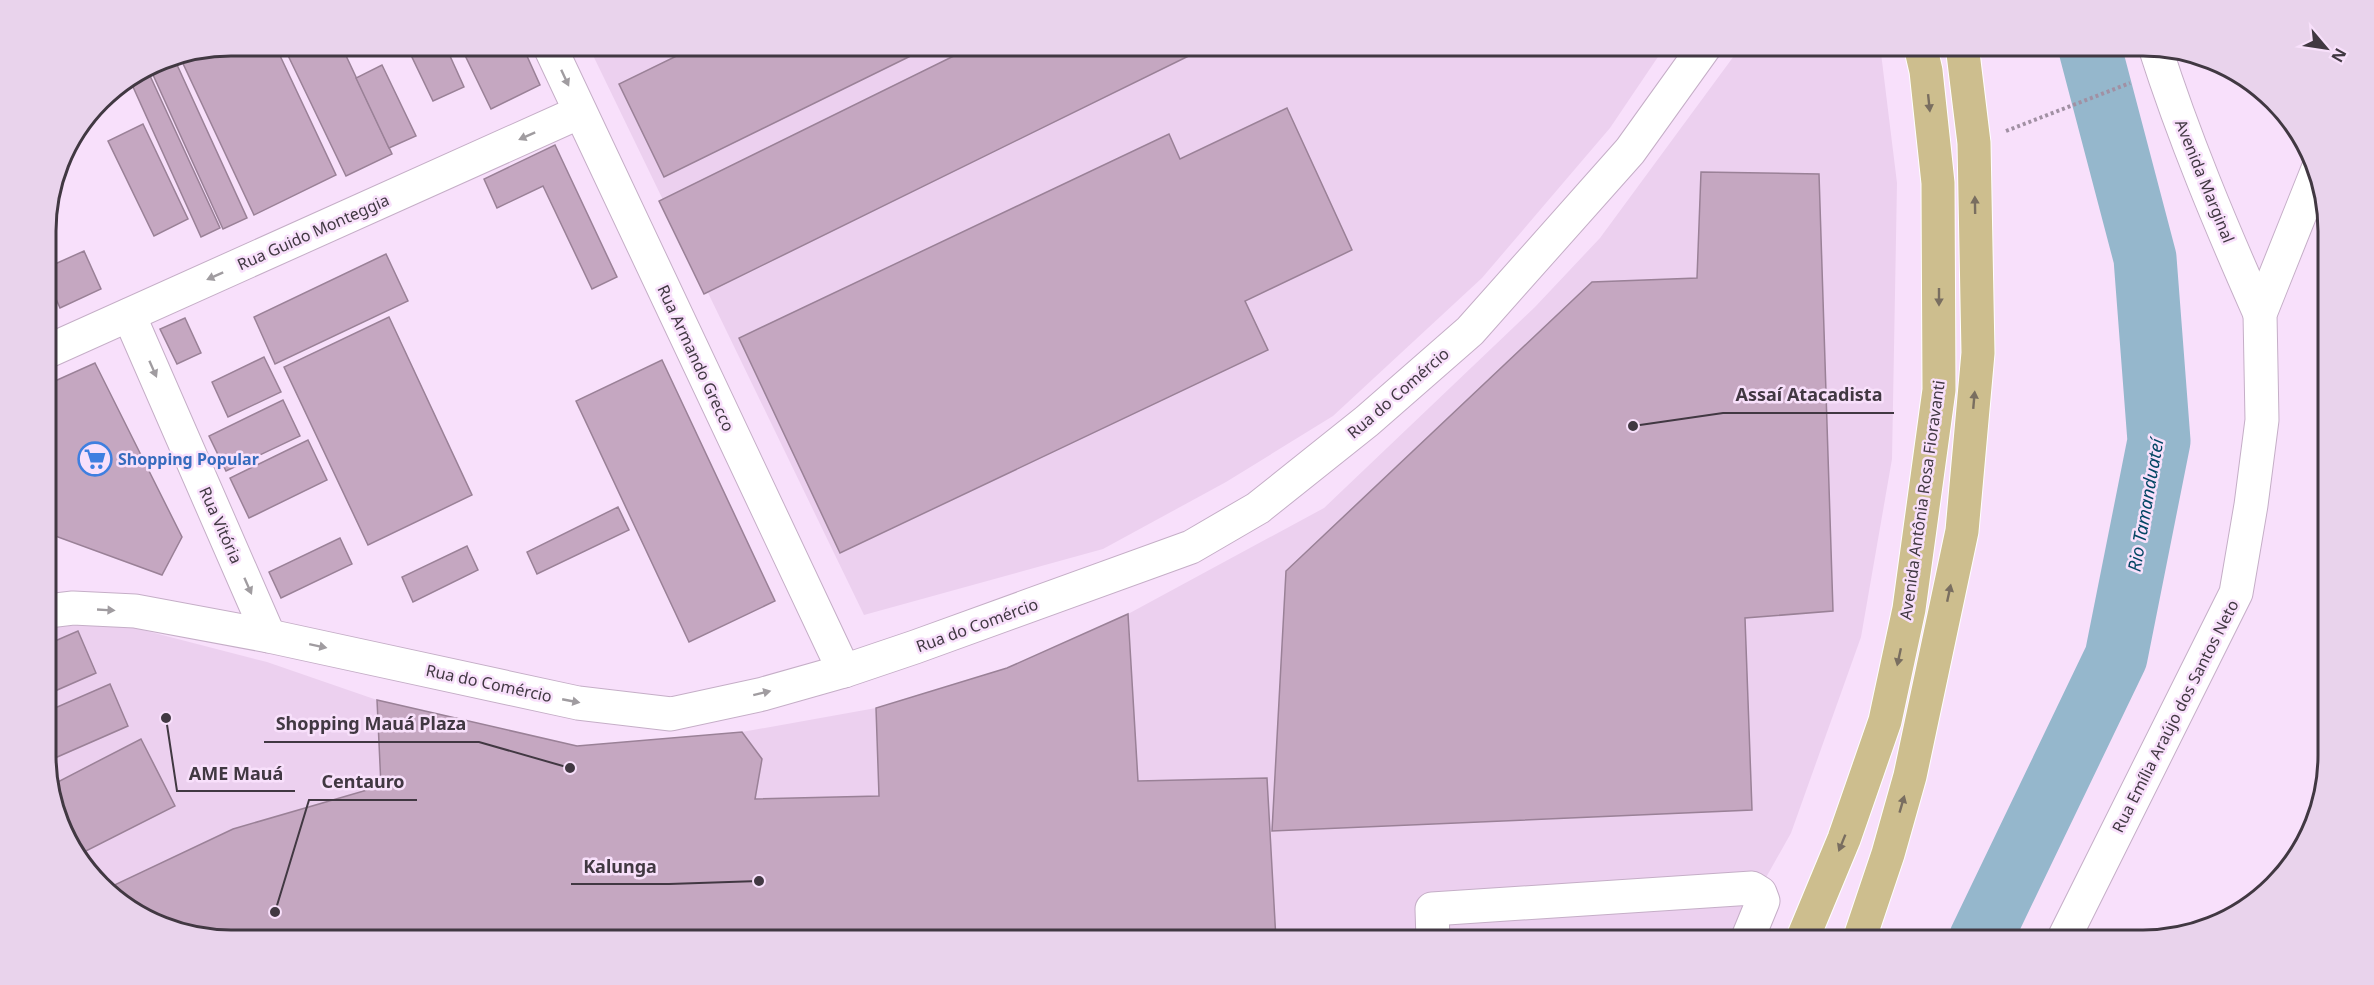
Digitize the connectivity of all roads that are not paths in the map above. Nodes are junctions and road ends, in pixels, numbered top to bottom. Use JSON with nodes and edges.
{"nodes":[{"id":1,"x":554,"y":56,"type":"edge"},
{"id":2,"x":1698,"y":56,"type":"edge"},
{"id":3,"x":1923,"y":56,"type":"edge"},
{"id":4,"x":1963,"y":56,"type":"edge"},
{"id":5,"x":2158,"y":56,"type":"edge"},
{"id":6,"x":580,"y":112,"type":"junction"},
{"id":7,"x":2313,"y":184,"type":"edge"},
{"id":8,"x":2260,"y":314,"type":"junction"},
{"id":9,"x":129,"y":315,"type":"junction"},
{"id":10,"x":56,"y":348,"type":"edge"},
{"id":11,"x":56,"y":610,"type":"edge"},
{"id":12,"x":269,"y":636,"type":"junction"},
{"id":13,"x":844,"y":671,"type":"junction"},
{"id":14,"x":1433,"y":929,"type":"edge"},
{"id":15,"x":1751,"y":929,"type":"edge"},
{"id":16,"x":1806,"y":929,"type":"edge"},
{"id":17,"x":1863,"y":929,"type":"edge"},
{"id":18,"x":2068,"y":929,"type":"edge"}],
"edges":[{"from":1,"to":6,"type":"street","name":"Rua Armando Grecco","one_way":true},
{"from":2,"to":13,"type":"street","name":"Rua do Comércio"},
{"from":3,"to":16,"type":"main road","name":"Avenida Antônia Rosa Fioravanti","one_way":true},
{"from":17,"to":4,"type":"main road","one_way":true},
{"from":5,"to":8,"type":"street","name":"Avenida Marginal"},
{"from":6,"to":9,"type":"street","name":"Rua Guido Monteggia","one_way":true},
{"from":6,"to":13,"type":"street","name":"Rua Armando Grecco"},
{"from":7,"to":8,"type":"street","name":"Rua Emília Araújo dos Santos Neto"},
{"from":8,"to":18,"type":"street","name":"Rua Emília Araújo dos Santos Neto"},
{"from":9,"to":10,"type":"street","name":"Rua Guido Monteggia"},
{"from":9,"to":12,"type":"street","name":"Rua Vitória","one_way":true},
{"from":11,"to":12,"type":"street","name":"Rua do Comércio","one_way":true},
{"from":12,"to":13,"type":"street","name":"Rua do Comércio","one_way":true},
{"from":14,"to":15,"type":"street"}]}
